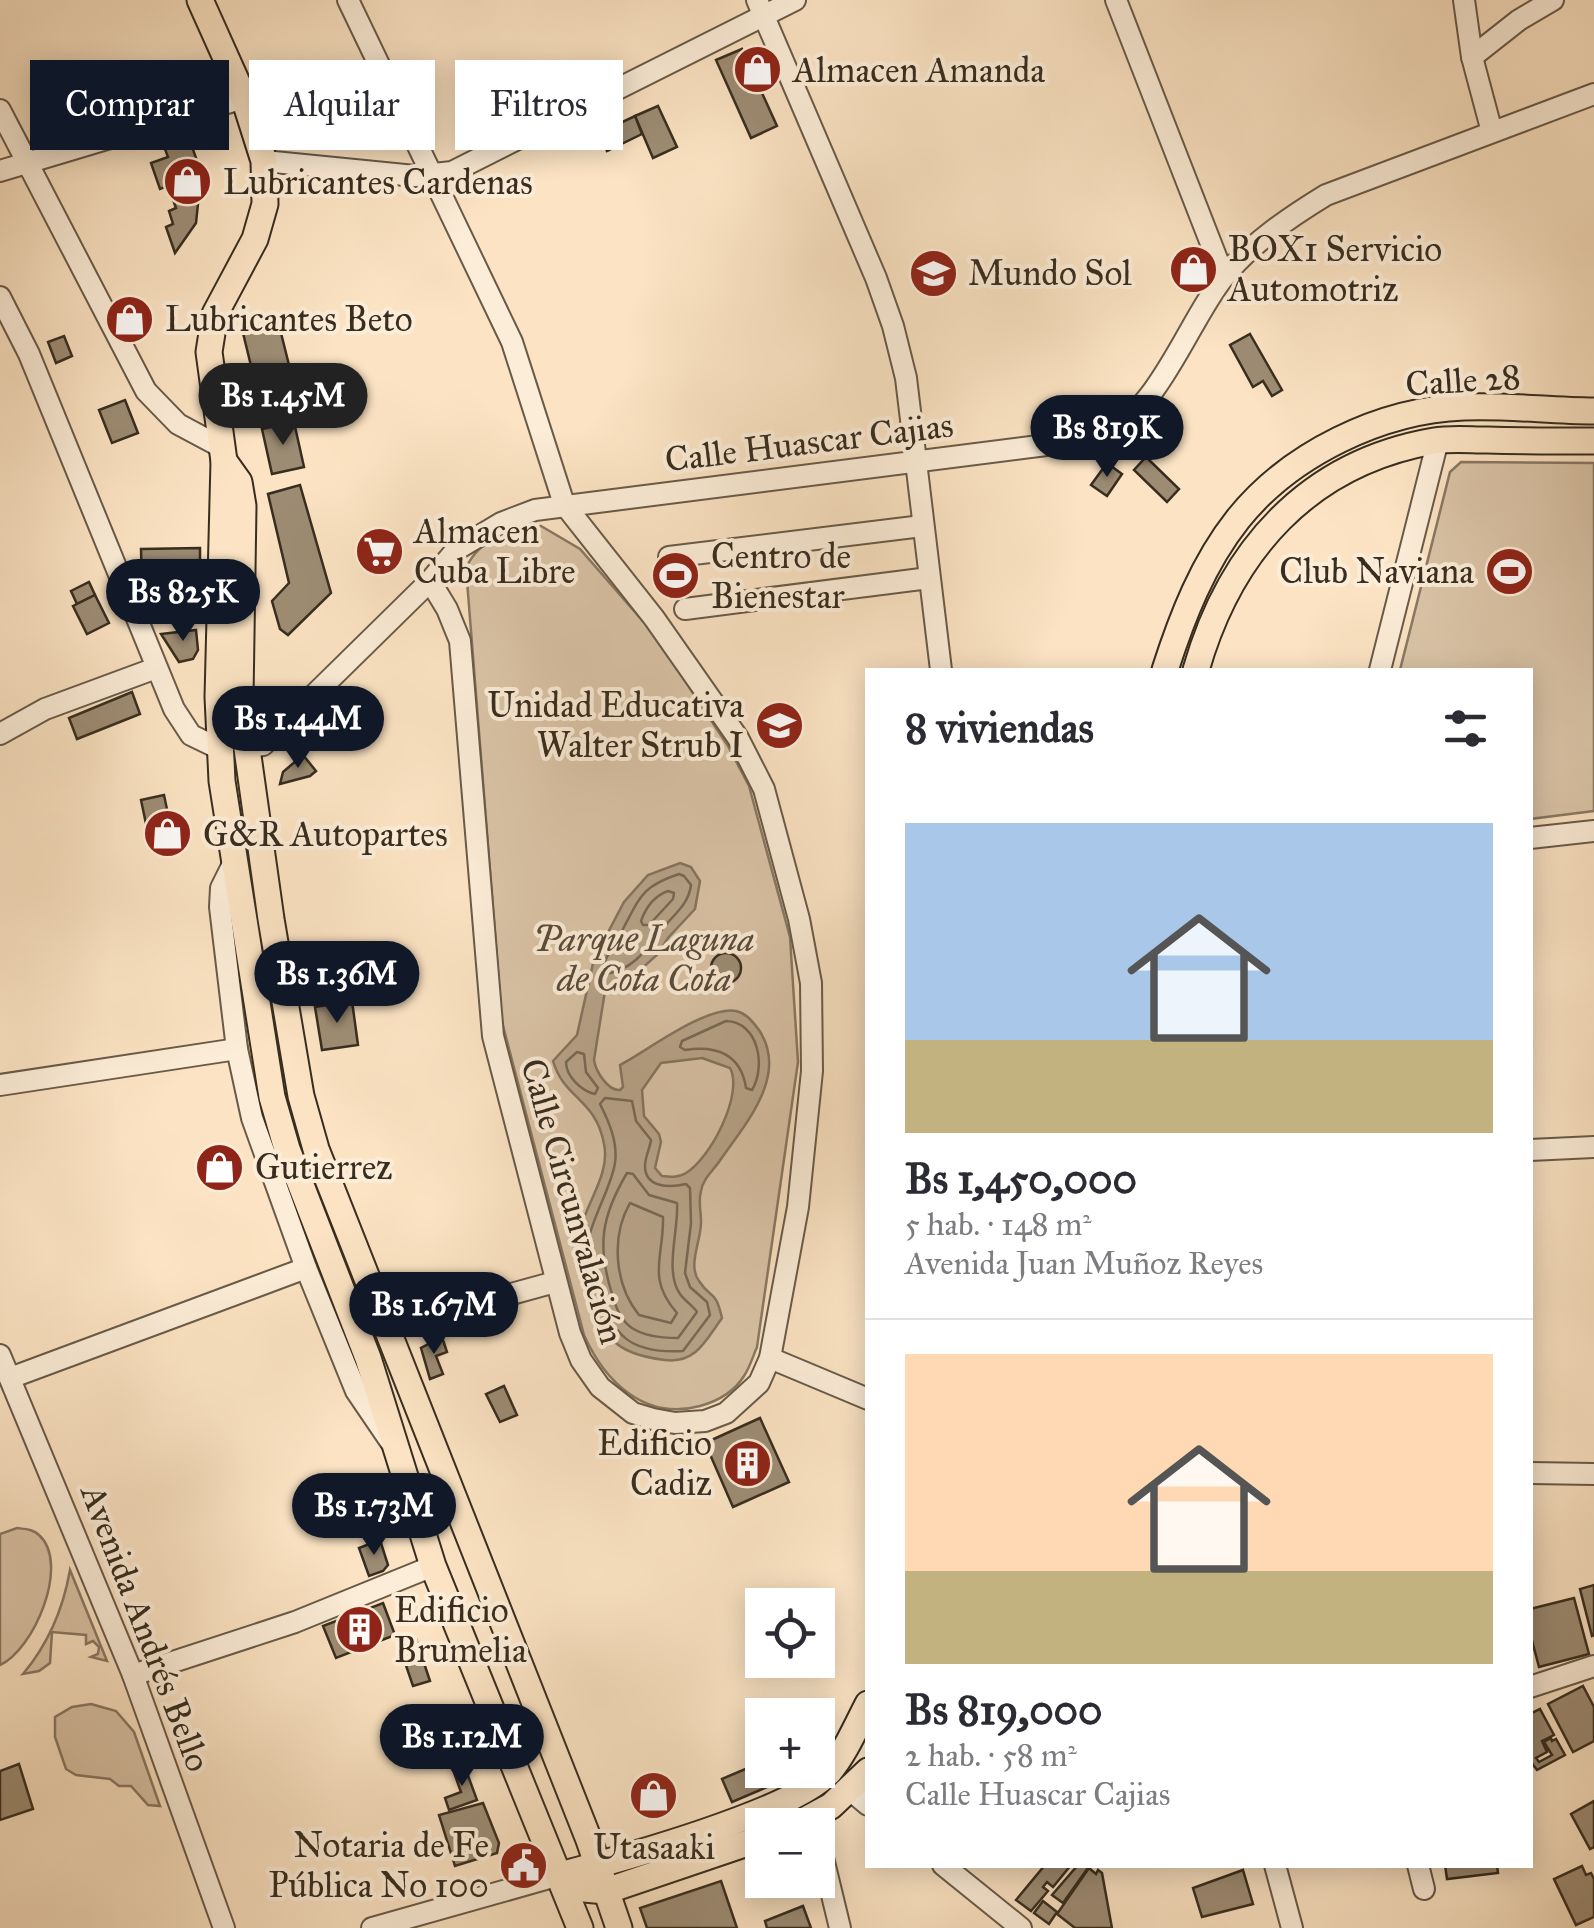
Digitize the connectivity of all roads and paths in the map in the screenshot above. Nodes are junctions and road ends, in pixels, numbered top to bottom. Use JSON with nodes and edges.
{"nodes":[{"id":1,"x":200,"y":0,"type":"edge"},
{"id":2,"x":348,"y":0,"type":"edge"},
{"id":3,"x":795,"y":0,"type":"edge"},
{"id":4,"x":1116,"y":0,"type":"edge"},
{"id":5,"x":1464,"y":0,"type":"edge"},
{"id":6,"x":1554,"y":0,"type":"edge"},
{"id":7,"x":760,"y":8,"type":"edge"},
{"id":8,"x":1472,"y":57,"type":"junction"},
{"id":9,"x":1594,"y":94,"type":"edge"},
{"id":10,"x":244,"y":98,"type":"junction"},
{"id":11,"x":0,"y":110,"type":"edge"},
{"id":12,"x":1492,"y":132,"type":"junction"},
{"id":13,"x":30,"y":162,"type":"junction"},
{"id":14,"x":264,"y":162,"type":"junction"},
{"id":15,"x":0,"y":171,"type":"edge"},
{"id":16,"x":430,"y":175,"type":"junction"},
{"id":17,"x":1224,"y":277,"type":"junction"},
{"id":18,"x":0,"y":297,"type":"edge"},
{"id":19,"x":9,"y":333,"type":"edge"},
{"id":20,"x":1432,"y":410,"type":"junction"},
{"id":21,"x":1586,"y":410,"type":"edge"},
{"id":22,"x":1438,"y":440,"type":"junction"},
{"id":23,"x":1586,"y":441,"type":"edge"},
{"id":24,"x":224,"y":454,"type":"junction"},
{"id":25,"x":916,"y":462,"type":"junction"},
{"id":26,"x":564,"y":504,"type":"junction"},
{"id":27,"x":922,"y":526,"type":"junction"},
{"id":28,"x":668,"y":557,"type":"dead end"},
{"id":29,"x":1208,"y":565,"type":"junction"},
{"id":30,"x":929,"y":578,"type":"junction"},
{"id":31,"x":1233,"y":578,"type":"junction"},
{"id":32,"x":430,"y":581,"type":"junction"},
{"id":33,"x":685,"y":608,"type":"dead end"},
{"id":34,"x":156,"y":668,"type":"junction"},
{"id":35,"x":941,"y":668,"type":"edge"},
{"id":36,"x":1166,"y":668,"type":"edge"},
{"id":37,"x":1197,"y":668,"type":"edge"},
{"id":38,"x":1381,"y":668,"type":"edge"},
{"id":39,"x":0,"y":734,"type":"edge"},
{"id":40,"x":233,"y":748,"type":"junction"},
{"id":41,"x":1594,"y":830,"type":"edge"},
{"id":42,"x":1533,"y":838,"type":"edge"},
{"id":43,"x":233,"y":864,"type":"junction"},
{"id":44,"x":237,"y":1049,"type":"junction"},
{"id":45,"x":0,"y":1084,"type":"edge"},
{"id":46,"x":1594,"y":1148,"type":"edge"},
{"id":47,"x":1533,"y":1150,"type":"edge"},
{"id":48,"x":306,"y":1268,"type":"junction"},
{"id":49,"x":555,"y":1282,"type":"junction"},
{"id":50,"x":388,"y":1328,"type":"junction"},
{"id":51,"x":0,"y":1355,"type":"edge"},
{"id":52,"x":770,"y":1358,"type":"junction"},
{"id":53,"x":10,"y":1378,"type":"junction"},
{"id":54,"x":865,"y":1398,"type":"edge"},
{"id":55,"x":394,"y":1445,"type":"junction"},
{"id":56,"x":1533,"y":1473,"type":"edge"},
{"id":57,"x":1594,"y":1474,"type":"edge"},
{"id":58,"x":433,"y":1566,"type":"junction"},
{"id":59,"x":1594,"y":1666,"type":"edge"},
{"id":60,"x":134,"y":1675,"type":"junction"},
{"id":61,"x":1533,"y":1686,"type":"edge"},
{"id":62,"x":865,"y":1709,"type":"edge"},
{"id":63,"x":835,"y":1760,"type":"edge"},
{"id":64,"x":835,"y":1778,"type":"edge"},
{"id":65,"x":805,"y":1788,"type":"edge"},
{"id":66,"x":862,"y":1789,"type":"edge"},
{"id":67,"x":796,"y":1794,"type":"junction"},
{"id":68,"x":802,"y":1808,"type":"edge"},
{"id":69,"x":835,"y":1808,"type":"edge"},
{"id":70,"x":745,"y":1844,"type":"edge"},
{"id":71,"x":598,"y":1865,"type":"junction"},
{"id":72,"x":947,"y":1868,"type":"edge"},
{"id":73,"x":1276,"y":1868,"type":"edge"},
{"id":74,"x":1419,"y":1868,"type":"edge"},
{"id":75,"x":560,"y":1874,"type":"junction"},
{"id":76,"x":1424,"y":1888,"type":"dead end"},
{"id":77,"x":606,"y":1891,"type":"junction"},
{"id":78,"x":831,"y":1898,"type":"edge"},
{"id":79,"x":224,"y":1928,"type":"edge"},
{"id":80,"x":372,"y":1928,"type":"edge"},
{"id":81,"x":580,"y":1928,"type":"edge"},
{"id":82,"x":620,"y":1928,"type":"edge"},
{"id":83,"x":840,"y":1928,"type":"edge"},
{"id":84,"x":1022,"y":1928,"type":"edge"},
{"id":85,"x":1292,"y":1928,"type":"edge"}],
"edges":[{"from":1,"to":10,"type":"main road"},
{"from":2,"to":16,"type":"street"},
{"from":3,"to":7,"type":"street"},
{"from":4,"to":17,"type":"street"},
{"from":5,"to":8,"type":"street"},
{"from":6,"to":8,"type":"street"},
{"from":7,"to":16,"type":"street"},
{"from":7,"to":25,"type":"street"},
{"from":8,"to":12,"type":"street"},
{"from":9,"to":12,"type":"street","name":"Calle Huascar Cajias"},
{"from":10,"to":13,"type":"street"},
{"from":10,"to":14,"type":"main road"},
{"from":11,"to":13,"type":"street"},
{"from":12,"to":17,"type":"street","name":"Calle Huascar Cajias"},
{"from":13,"to":15,"type":"street"},
{"from":13,"to":24,"type":"street"},
{"from":14,"to":16,"type":"street"},
{"from":14,"to":24,"type":"main road"},
{"from":16,"to":26,"type":"street"},
{"from":17,"to":25,"type":"street","name":"Calle Huascar Cajias"},
{"from":18,"to":19,"type":"street"},
{"from":19,"to":34,"type":"street"},
{"from":20,"to":21,"type":"main road","name":"Calle 28"},
{"from":20,"to":22,"type":"main road"},
{"from":20,"to":29,"type":"main road","name":"Calle 28"},
{"from":21,"to":23,"type":"main road"},
{"from":22,"to":23,"type":"main road","name":"Calle 28"},
{"from":22,"to":31,"type":"main road","name":"Calle 28"},
{"from":22,"to":38,"type":"street"},
{"from":24,"to":40,"type":"main road"},
{"from":25,"to":26,"type":"street","name":"Calle Huascar Cajias"},
{"from":25,"to":27,"type":"street"},
{"from":26,"to":32,"type":"street"},
{"from":26,"to":52,"type":"street","name":"Calle Circunvalación"},
{"from":27,"to":28,"type":"street"},
{"from":27,"to":30,"type":"street"},
{"from":29,"to":31,"type":"main road"},
{"from":29,"to":36,"type":"main road","name":"Calle 28"},
{"from":30,"to":33,"type":"street"},
{"from":30,"to":35,"type":"street"},
{"from":31,"to":37,"type":"main road","name":"Calle 28"},
{"from":32,"to":40,"type":"street"},
{"from":32,"to":49,"type":"street","name":"Calle Circunvalación"},
{"from":34,"to":39,"type":"street"},
{"from":34,"to":40,"type":"street"},
{"from":40,"to":43,"type":"main road"},
{"from":40,"to":50,"type":"main road"},
{"from":41,"to":42,"type":"street"},
{"from":43,"to":44,"type":"street"},
{"from":43,"to":55,"type":"main road"},
{"from":44,"to":45,"type":"street"},
{"from":44,"to":48,"type":"street"},
{"from":46,"to":47,"type":"street"},
{"from":48,"to":53,"type":"street"},
{"from":48,"to":55,"type":"street"},
{"from":49,"to":50,"type":"street"},
{"from":49,"to":52,"type":"street","name":"Calle Circunvalación"},
{"from":50,"to":71,"type":"main road"},
{"from":51,"to":53,"type":"street","name":"Avenida Andrés Bello"},
{"from":52,"to":54,"type":"street"},
{"from":53,"to":60,"type":"street","name":"Avenida Andrés Bello"},
{"from":55,"to":58,"type":"main road"},
{"from":56,"to":57,"type":"street"},
{"from":58,"to":60,"type":"street"},
{"from":58,"to":75,"type":"main road"},
{"from":59,"to":61,"type":"street"},
{"from":60,"to":79,"type":"street","name":"Avenida Andrés Bello"},
{"from":62,"to":63,"type":"main road"},
{"from":64,"to":66,"type":"main road"},
{"from":65,"to":67,"type":"main road"},
{"from":66,"to":69,"type":"main road"},
{"from":67,"to":68,"type":"main road"},
{"from":67,"to":71,"type":"main road"},
{"from":70,"to":77,"type":"main road"},
{"from":71,"to":75,"type":"main road"},
{"from":71,"to":77,"type":"main road"},
{"from":72,"to":84,"type":"street"},
{"from":73,"to":85,"type":"street"},
{"from":74,"to":76,"type":"street"},
{"from":75,"to":77,"type":"main road"},
{"from":75,"to":80,"type":"street"},
{"from":75,"to":81,"type":"main road"},
{"from":77,"to":82,"type":"main road"},
{"from":78,"to":83,"type":"street"}]}
